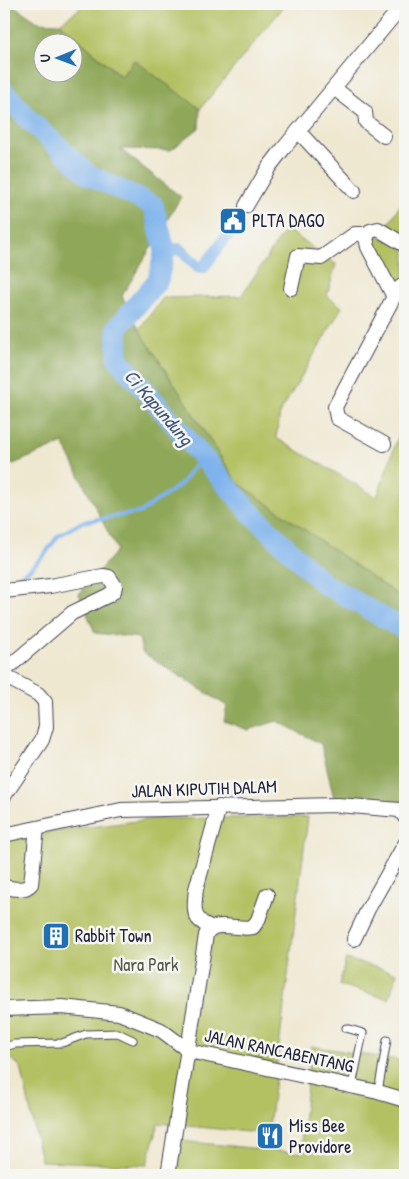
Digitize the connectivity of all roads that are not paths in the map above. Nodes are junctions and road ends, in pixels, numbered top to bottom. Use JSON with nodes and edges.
{"nodes":[{"id":1,"x":402,"y":7,"type":"edge"},
{"id":2,"x":334,"y":88,"type":"junction"},
{"id":3,"x":298,"y":131,"type":"junction"},
{"id":4,"x":384,"y":136,"type":"dead end"},
{"id":5,"x":354,"y":191,"type":"dead end"},
{"id":6,"x":246,"y":206,"type":"dead end"},
{"id":7,"x":367,"y":234,"type":"junction"},
{"id":8,"x":405,"y":245,"type":"edge"},
{"id":9,"x":405,"y":284,"type":"edge"},
{"id":10,"x":291,"y":288,"type":"dead end"},
{"id":11,"x":394,"y":297,"type":"junction"},
{"id":12,"x":384,"y":444,"type":"dead end"},
{"id":13,"x":4,"y":591,"type":"edge"},
{"id":14,"x":4,"y":671,"type":"edge"},
{"id":15,"x":4,"y":676,"type":"edge"},
{"id":16,"x":4,"y":796,"type":"edge"},
{"id":17,"x":219,"y":807,"type":"junction"},
{"id":18,"x":405,"y":817,"type":"edge"},
{"id":19,"x":37,"y":828,"type":"junction"},
{"id":20,"x":4,"y":835,"type":"edge"},
{"id":21,"x":405,"y":844,"type":"edge"},
{"id":22,"x":4,"y":887,"type":"edge"},
{"id":23,"x":267,"y":895,"type":"dead end"},
{"id":24,"x":211,"y":927,"type":"junction"},
{"id":25,"x":354,"y":940,"type":"dead end"},
{"id":26,"x":4,"y":1009,"type":"edge"},
{"id":27,"x":346,"y":1028,"type":"dead end"},
{"id":28,"x":133,"y":1040,"type":"dead end"},
{"id":29,"x":387,"y":1040,"type":"dead end"},
{"id":30,"x":4,"y":1046,"type":"edge"},
{"id":31,"x":189,"y":1051,"type":"junction"},
{"id":32,"x":352,"y":1086,"type":"junction"},
{"id":33,"x":378,"y":1092,"type":"junction"},
{"id":34,"x":405,"y":1100,"type":"edge"},
{"id":35,"x":168,"y":1175,"type":"edge"}],
"edges":[{"from":1,"to":2,"type":"street"},
{"from":2,"to":3,"type":"street"},
{"from":2,"to":4,"type":"street"},
{"from":3,"to":5,"type":"street"},
{"from":3,"to":6,"type":"street"},
{"from":7,"to":8,"type":"street"},
{"from":7,"to":10,"type":"street"},
{"from":7,"to":11,"type":"street"},
{"from":9,"to":11,"type":"street"},
{"from":11,"to":12,"type":"street"},
{"from":13,"to":14,"type":"street"},
{"from":15,"to":16,"type":"street"},
{"from":17,"to":18,"type":"street","name":"JALAN KIPUTIH DALAM"},
{"from":17,"to":19,"type":"street","name":"JALAN KIPUTIH DALAM"},
{"from":17,"to":24,"type":"street"},
{"from":19,"to":20,"type":"street","name":"JALAN KIPUTIH DALAM"},
{"from":19,"to":22,"type":"street"},
{"from":21,"to":25,"type":"street"},
{"from":23,"to":24,"type":"street"},
{"from":24,"to":31,"type":"street"},
{"from":26,"to":31,"type":"street","name":"JALAN RANCABENTANG"},
{"from":27,"to":32,"type":"lane"},
{"from":28,"to":30,"type":"lane"},
{"from":29,"to":33,"type":"lane"},
{"from":31,"to":32,"type":"street","name":"JALAN RANCABENTANG"},
{"from":31,"to":35,"type":"street"},
{"from":32,"to":33,"type":"street","name":"JALAN RANCABENTANG"},
{"from":33,"to":34,"type":"street","name":"JALAN RANCABENTANG"}]}
